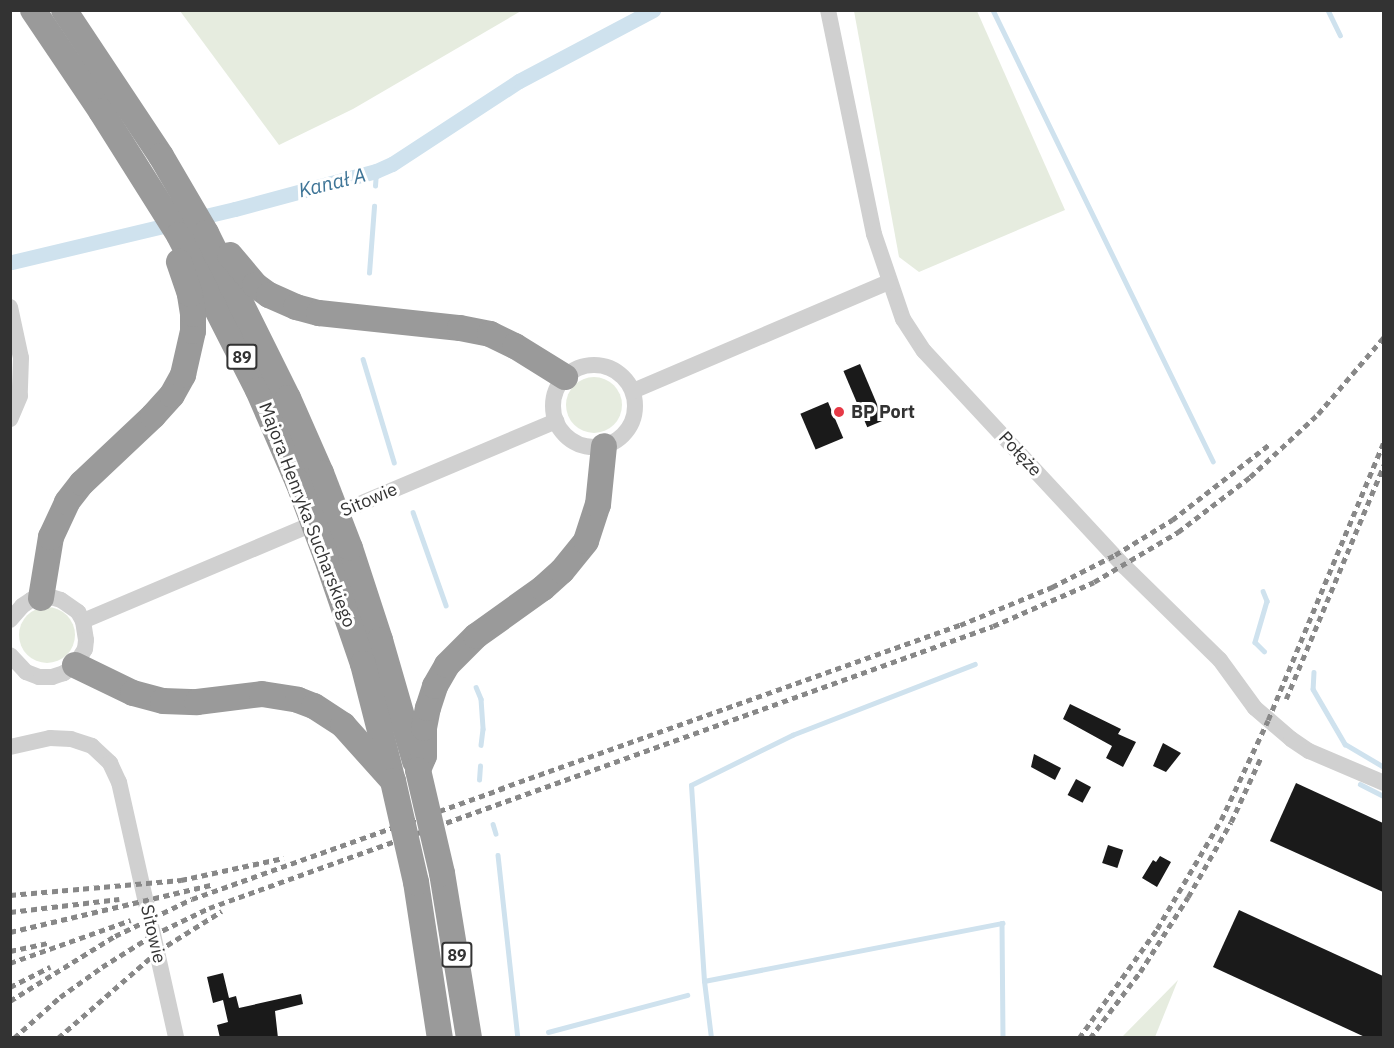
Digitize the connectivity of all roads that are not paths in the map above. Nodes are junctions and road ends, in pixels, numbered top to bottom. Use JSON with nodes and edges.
{"nodes":[{"id":1,"x":33,"y":10,"type":"edge"},
{"id":2,"x":64,"y":10,"type":"edge"},
{"id":3,"x":828,"y":10,"type":"edge"},
{"id":4,"x":206,"y":233,"type":"junction"},
{"id":5,"x":179,"y":235,"type":"junction"},
{"id":6,"x":888,"y":282,"type":"junction"},
{"id":7,"x":10,"y":308,"type":"edge"},
{"id":8,"x":565,"y":377,"type":"junction"},
{"id":9,"x":633,"y":391,"type":"junction"},
{"id":10,"x":10,"y":419,"type":"edge"},
{"id":11,"x":556,"y":421,"type":"junction"},
{"id":12,"x":604,"y":446,"type":"junction"},
{"id":13,"x":309,"y":477,"type":"junction"},
{"id":14,"x":338,"y":552,"type":"junction"},
{"id":15,"x":41,"y":598,"type":"junction"},
{"id":16,"x":10,"y":620,"type":"edge"},
{"id":17,"x":83,"y":621,"type":"junction"},
{"id":18,"x":10,"y":654,"type":"edge"},
{"id":19,"x":75,"y":665,"type":"junction"},
{"id":20,"x":10,"y":747,"type":"edge"},
{"id":21,"x":418,"y":770,"type":"junction"},
{"id":22,"x":393,"y":781,"type":"junction"},
{"id":23,"x":1383,"y":783,"type":"edge"},
{"id":24,"x":176,"y":1038,"type":"edge"},
{"id":25,"x":440,"y":1038,"type":"edge"},
{"id":26,"x":469,"y":1038,"type":"edge"}],
"edges":[{"from":1,"to":5,"type":"highway","name":"Majora Henryka Sucharskiego","number":"89"},
{"from":2,"to":4,"type":"highway","name":"Majora Henryka Sucharskiego","number":"89"},
{"from":3,"to":6,"type":"street","name":"Połęże"},
{"from":4,"to":8,"type":"highway"},
{"from":4,"to":13,"type":"highway","name":"Majora Henryka Sucharskiego","number":"89"},
{"from":5,"to":13,"type":"highway","name":"Majora Henryka Sucharskiego","number":"89"},
{"from":5,"to":15,"type":"highway"},
{"from":6,"to":9,"type":"street"},
{"from":6,"to":23,"type":"street","name":"Połęże"},
{"from":7,"to":10,"type":"street"},
{"from":8,"to":9,"type":"street"},
{"from":8,"to":11,"type":"street"},
{"from":9,"to":12,"type":"street"},
{"from":11,"to":12,"type":"street"},
{"from":11,"to":17,"type":"street","name":"Sitowie"},
{"from":12,"to":21,"type":"highway"},
{"from":13,"to":14,"type":"highway","name":"Majora Henryka Sucharskiego","number":"89","bridge":true},
{"from":14,"to":21,"type":"highway","name":"Majora Henryka Sucharskiego","number":"89"},
{"from":14,"to":22,"type":"highway","name":"Majora Henryka Sucharskiego","number":"89"},
{"from":15,"to":16,"type":"street"},
{"from":15,"to":17,"type":"street"},
{"from":17,"to":19,"type":"street"},
{"from":18,"to":19,"type":"street"},
{"from":19,"to":22,"type":"highway"},
{"from":20,"to":24,"type":"street","name":"Sitowie"},
{"from":21,"to":26,"type":"highway","name":"Majora Henryka Sucharskiego","number":"89","bridge":true},
{"from":22,"to":25,"type":"highway","name":"Majora Henryka Sucharskiego","number":"89","bridge":true}]}
